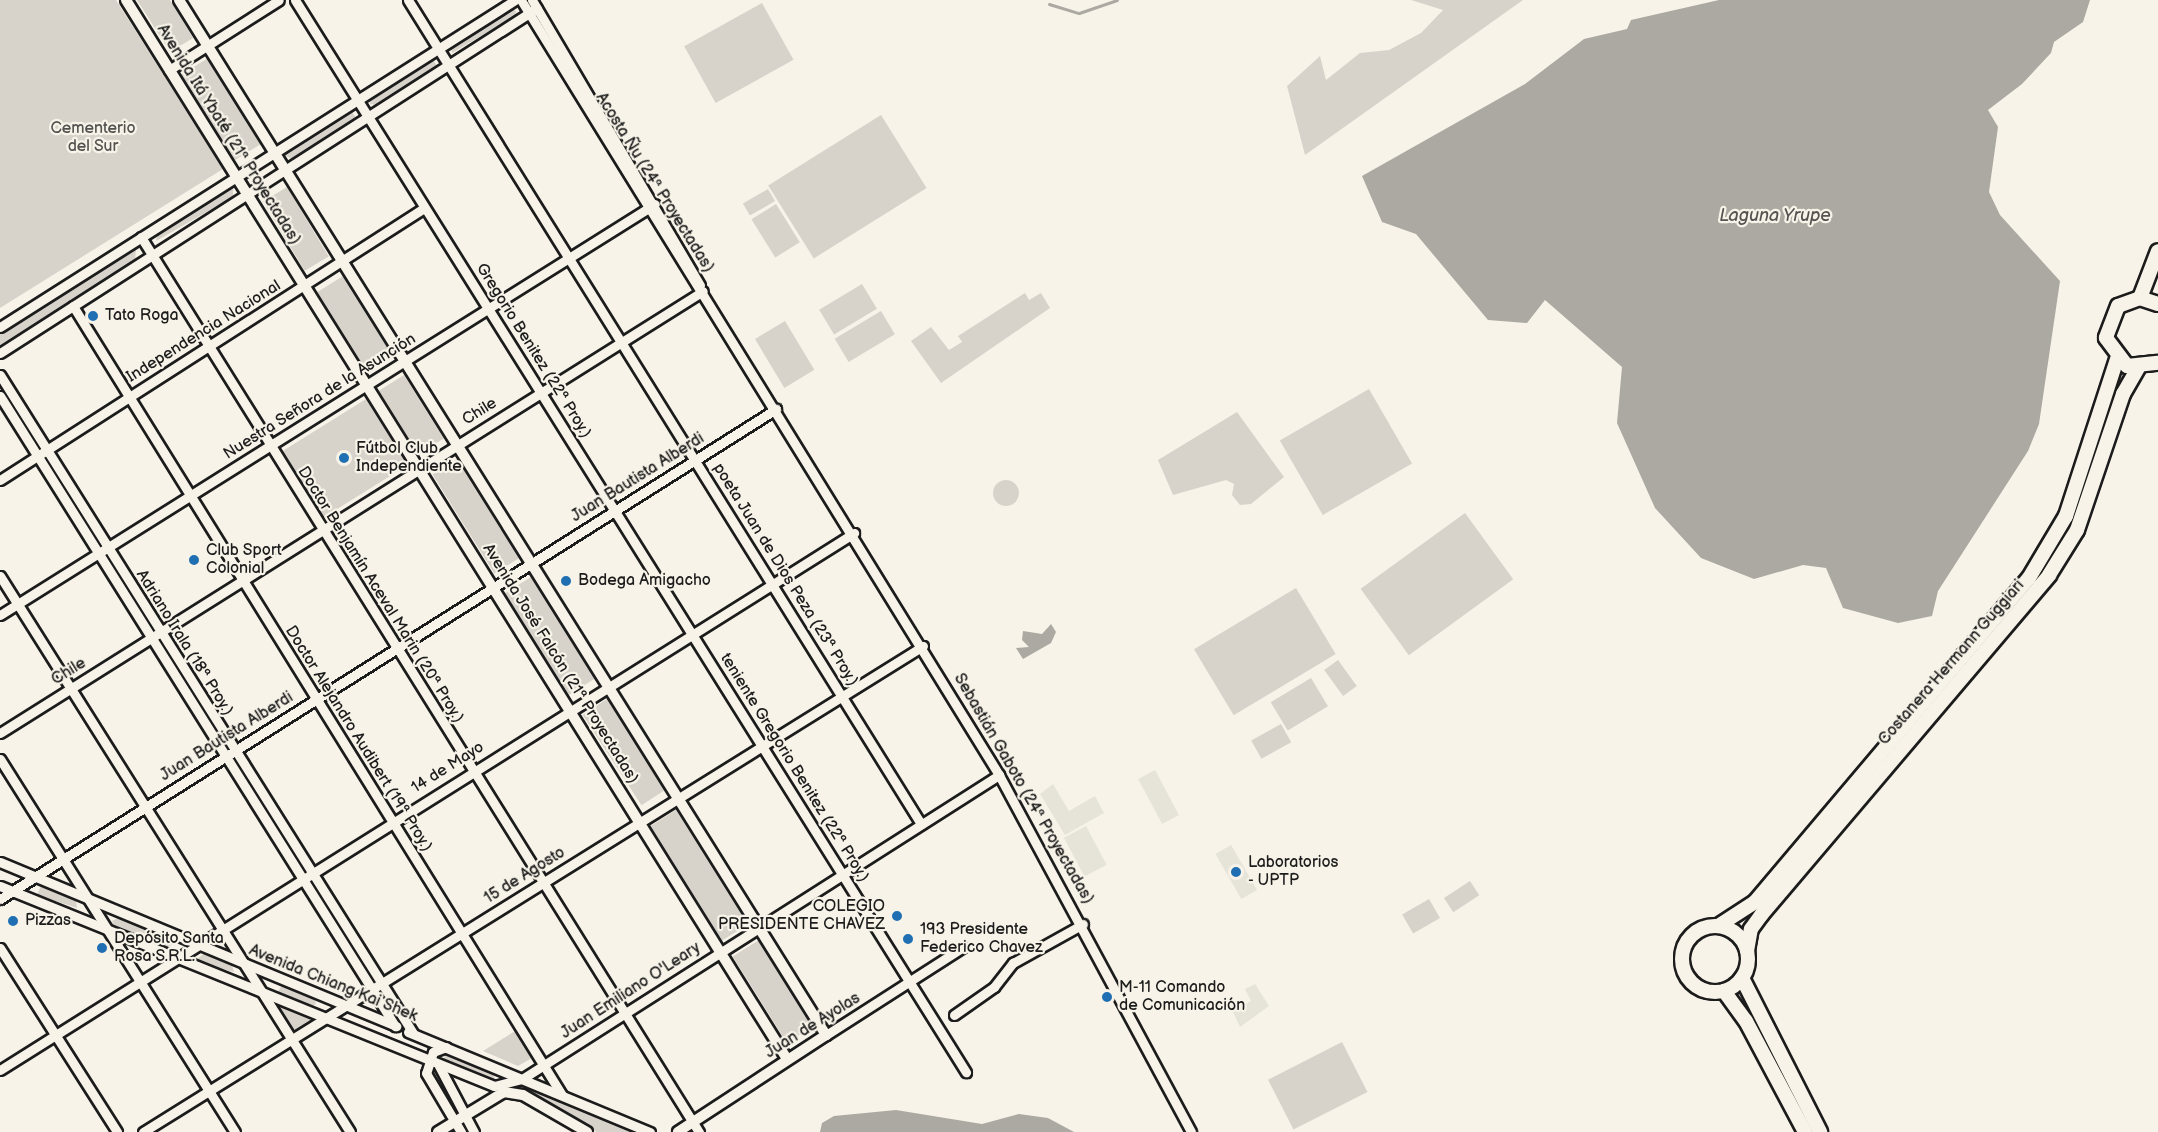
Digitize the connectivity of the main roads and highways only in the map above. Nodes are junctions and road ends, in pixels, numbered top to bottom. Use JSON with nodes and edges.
{"nodes":[{"id":1,"x":126,"y":0,"type":"edge"},
{"id":2,"x":179,"y":0,"type":"edge"},
{"id":3,"x":2158,"y":252,"type":"edge"},
{"id":4,"x":305,"y":286,"type":"joint"},
{"id":5,"x":2140,"y":298,"type":"junction"},
{"id":6,"x":2158,"y":304,"type":"edge"},
{"id":7,"x":2117,"y":359,"type":"junction"},
{"id":8,"x":403,"y":362,"type":"joint"},
{"id":9,"x":2158,"y":363,"type":"edge"},
{"id":10,"x":2138,"y":368,"type":"junction"},
{"id":11,"x":1718,"y":926,"type":"junction"},
{"id":12,"x":1747,"y":951,"type":"junction"},
{"id":13,"x":1742,"y":978,"type":"junction"},
{"id":14,"x":1724,"y":991,"type":"junction"},
{"id":15,"x":826,"y":1035,"type":"joint"},
{"id":16,"x":787,"y":1059,"type":"junction"},
{"id":17,"x":438,"y":1132,"type":"edge"},
{"id":18,"x":587,"y":1132,"type":"edge"},
{"id":19,"x":678,"y":1132,"type":"edge"},
{"id":20,"x":1805,"y":1132,"type":"edge"},
{"id":21,"x":1820,"y":1132,"type":"edge"}],
"edges":[{"from":1,"to":4,"type":"main road","name":"Avenida Itá Ybaté (21ª Proyectadas)"},
{"from":2,"to":8,"type":"main road","name":"Avenida Itá Ybaté (21ª Proyectadas)"},
{"from":3,"to":5,"type":"highway"},
{"from":4,"to":16,"type":"main road","name":"Avenida José Falcón (21ª Proyectadas)"},
{"from":5,"to":6,"type":"highway"},
{"from":5,"to":7,"type":"highway"},
{"from":7,"to":10,"type":"highway"},
{"from":7,"to":11,"type":"highway","name":"Costanera Hermann Guggiari"},
{"from":8,"to":15,"type":"main road","name":"Avenida José Falcón (21ª Proyectadas)"},
{"from":9,"to":10,"type":"highway"},
{"from":10,"to":12,"type":"highway","name":"Costanera Hermann Guggiari"},
{"from":11,"to":12,"type":"highway"},
{"from":11,"to":14,"type":"highway"},
{"from":12,"to":13,"type":"highway"},
{"from":13,"to":14,"type":"highway"},
{"from":13,"to":21,"type":"highway"},
{"from":14,"to":20,"type":"highway"},
{"from":15,"to":16,"type":"main road","name":"Juan de Ayolas"},
{"from":16,"to":19,"type":"main road","name":"Juan de Ayolas"},
{"from":17,"to":18,"type":"main road"}]}
